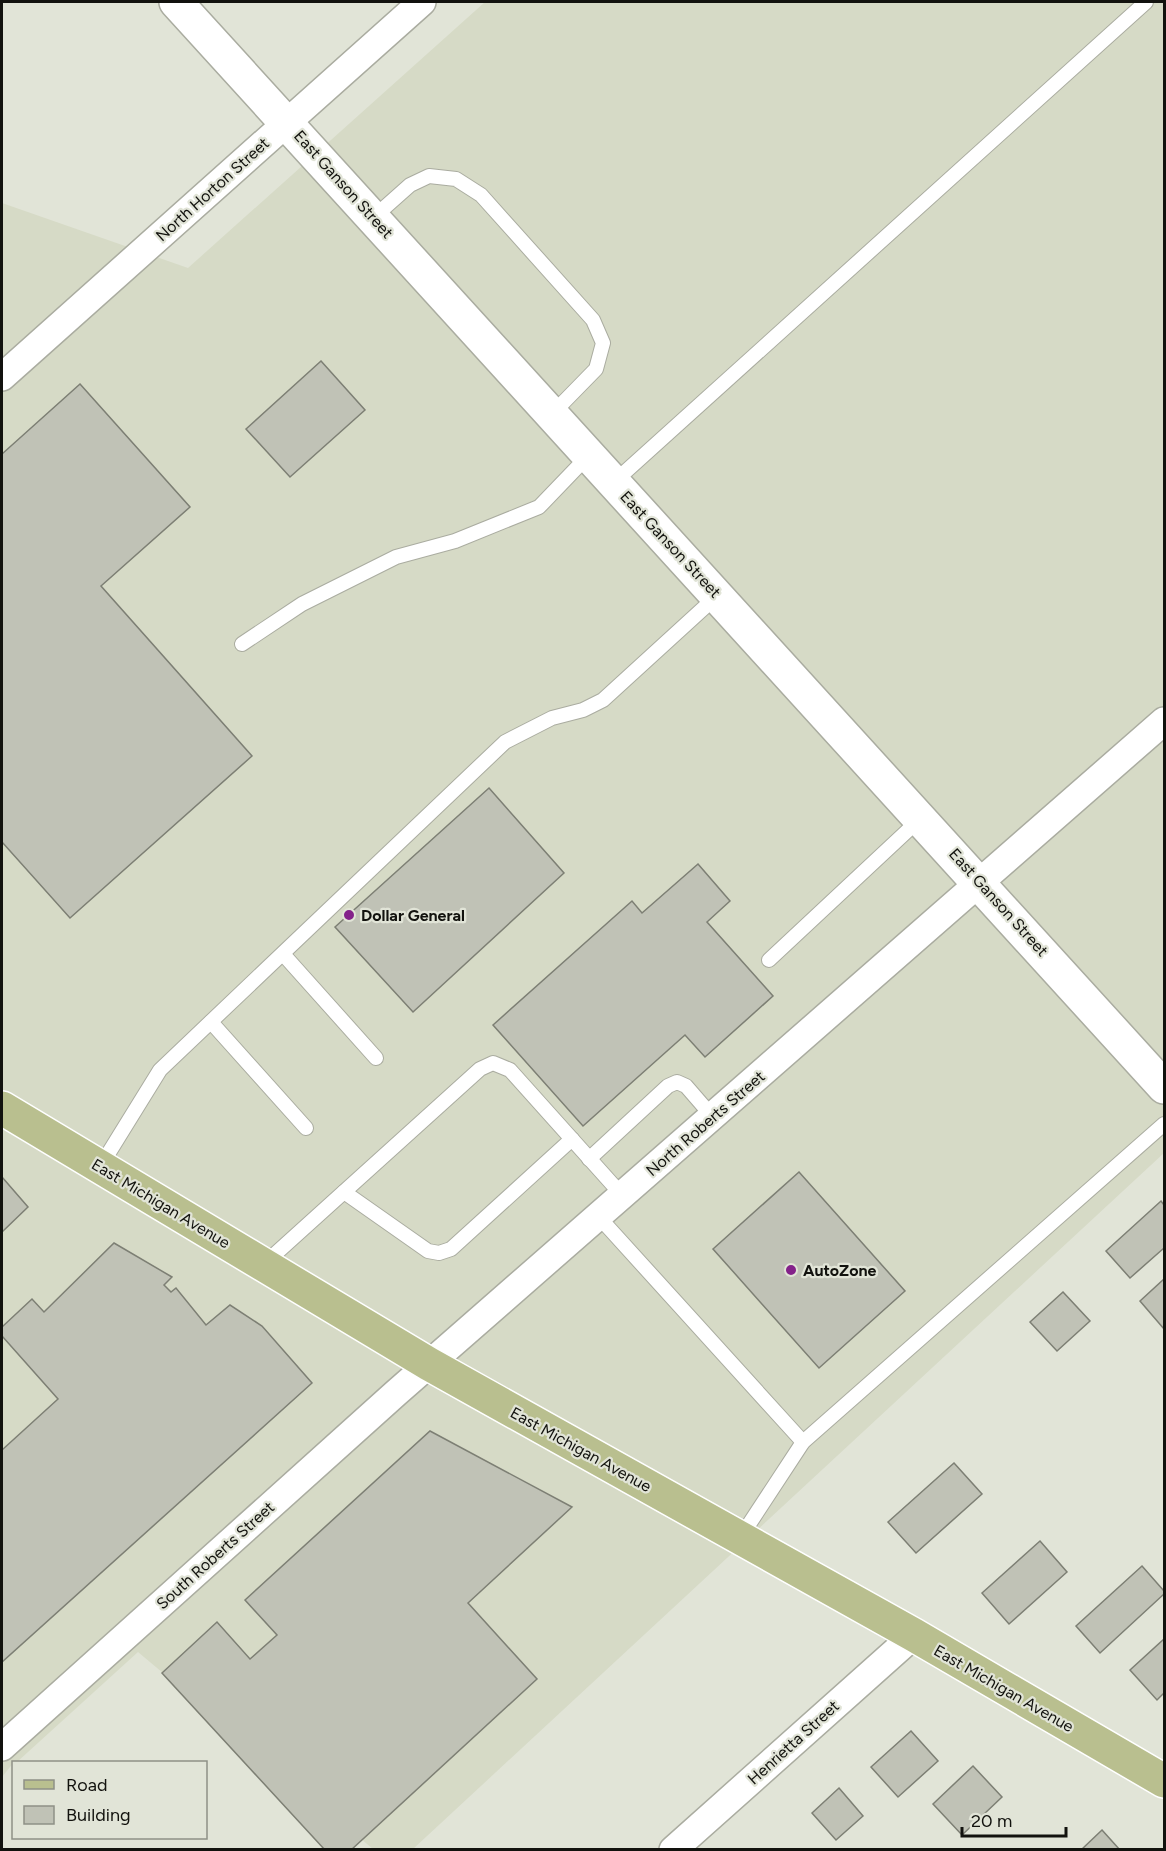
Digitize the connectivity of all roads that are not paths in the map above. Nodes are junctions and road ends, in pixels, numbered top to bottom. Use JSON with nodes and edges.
{"nodes":[{"id":1,"x":176,"y":2,"type":"edge"},
{"id":2,"x":422,"y":2,"type":"edge"},
{"id":3,"x":1146,"y":2,"type":"edge"},
{"id":4,"x":287,"y":122,"type":"junction"},
{"id":5,"x":374,"y":217,"type":"junction"},
{"id":6,"x":2,"y":377,"type":"edge"},
{"id":7,"x":552,"y":414,"type":"junction"},
{"id":8,"x":589,"y":455,"type":"junction"},
{"id":9,"x":614,"y":482,"type":"junction"},
{"id":10,"x":718,"y":595,"type":"junction"},
{"id":11,"x":242,"y":644,"type":"dead end"},
{"id":12,"x":1164,"y":721,"type":"edge"},
{"id":13,"x":922,"y":817,"type":"junction"},
{"id":14,"x":980,"y":881,"type":"junction"},
{"id":15,"x":283,"y":954,"type":"junction"},
{"id":16,"x":769,"y":960,"type":"dead end"},
{"id":17,"x":211,"y":1022,"type":"junction"},
{"id":18,"x":376,"y":1058,"type":"dead end"},
{"id":19,"x":1164,"y":1087,"type":"edge"},
{"id":20,"x":2,"y":1108,"type":"edge"},
{"id":21,"x":712,"y":1116,"type":"junction"},
{"id":22,"x":1164,"y":1124,"type":"edge"},
{"id":23,"x":306,"y":1128,"type":"dead end"},
{"id":24,"x":572,"y":1139,"type":"junction"},
{"id":25,"x":589,"y":1159,"type":"junction"},
{"id":26,"x":100,"y":1167,"type":"junction"},
{"id":27,"x":344,"y":1192,"type":"junction"},
{"id":28,"x":622,"y":1195,"type":"junction"},
{"id":29,"x":598,"y":1216,"type":"junction"},
{"id":30,"x":263,"y":1265,"type":"junction"},
{"id":31,"x":429,"y":1364,"type":"junction"},
{"id":32,"x":803,"y":1442,"type":"junction"},
{"id":33,"x":740,"y":1538,"type":"junction"},
{"id":34,"x":914,"y":1635,"type":"junction"},
{"id":35,"x":2,"y":1747,"type":"edge"},
{"id":36,"x":1164,"y":1781,"type":"edge"},
{"id":37,"x":673,"y":1850,"type":"edge"}],
"edges":[{"from":1,"to":4,"type":"street","name":"East Ganson Street"},
{"from":2,"to":4,"type":"street","name":"North Horton Street"},
{"from":3,"to":9,"type":"lane"},
{"from":4,"to":5,"type":"street","name":"East Ganson Street"},
{"from":4,"to":6,"type":"street","name":"North Horton Street"},
{"from":5,"to":7,"type":"street","name":"East Ganson Street"},
{"from":5,"to":7,"type":"lane"},
{"from":7,"to":8,"type":"street","name":"East Ganson Street"},
{"from":8,"to":9,"type":"street","name":"East Ganson Street"},
{"from":8,"to":11,"type":"lane"},
{"from":9,"to":10,"type":"street","name":"East Ganson Street"},
{"from":10,"to":13,"type":"street","name":"East Ganson Street"},
{"from":10,"to":15,"type":"lane"},
{"from":12,"to":14,"type":"street","name":"North Roberts Street"},
{"from":13,"to":14,"type":"street","name":"East Ganson Street"},
{"from":13,"to":16,"type":"lane"},
{"from":14,"to":19,"type":"street","name":"East Ganson Street"},
{"from":14,"to":21,"type":"street","name":"North Roberts Street"},
{"from":15,"to":17,"type":"lane"},
{"from":15,"to":18,"type":"lane"},
{"from":17,"to":23,"type":"lane"},
{"from":17,"to":26,"type":"lane"},
{"from":20,"to":26,"type":"main road","name":"East Michigan Avenue"},
{"from":21,"to":25,"type":"lane"},
{"from":21,"to":28,"type":"street","name":"North Roberts Street"},
{"from":22,"to":32,"type":"lane"},
{"from":24,"to":25,"type":"lane"},
{"from":24,"to":27,"type":"lane"},
{"from":24,"to":27,"type":"lane"},
{"from":25,"to":28,"type":"lane"},
{"from":26,"to":30,"type":"main road","name":"East Michigan Avenue"},
{"from":27,"to":30,"type":"lane"},
{"from":28,"to":29,"type":"street","name":"North Roberts Street"},
{"from":29,"to":31,"type":"street","name":"North Roberts Street"},
{"from":29,"to":32,"type":"lane"},
{"from":30,"to":31,"type":"main road","name":"East Michigan Avenue"},
{"from":31,"to":33,"type":"main road","name":"East Michigan Avenue"},
{"from":31,"to":35,"type":"street","name":"South Roberts Street"},
{"from":32,"to":33,"type":"lane"},
{"from":33,"to":34,"type":"main road","name":"East Michigan Avenue"},
{"from":34,"to":36,"type":"main road","name":"East Michigan Avenue"},
{"from":34,"to":37,"type":"street","name":"Henrietta Street"}]}
